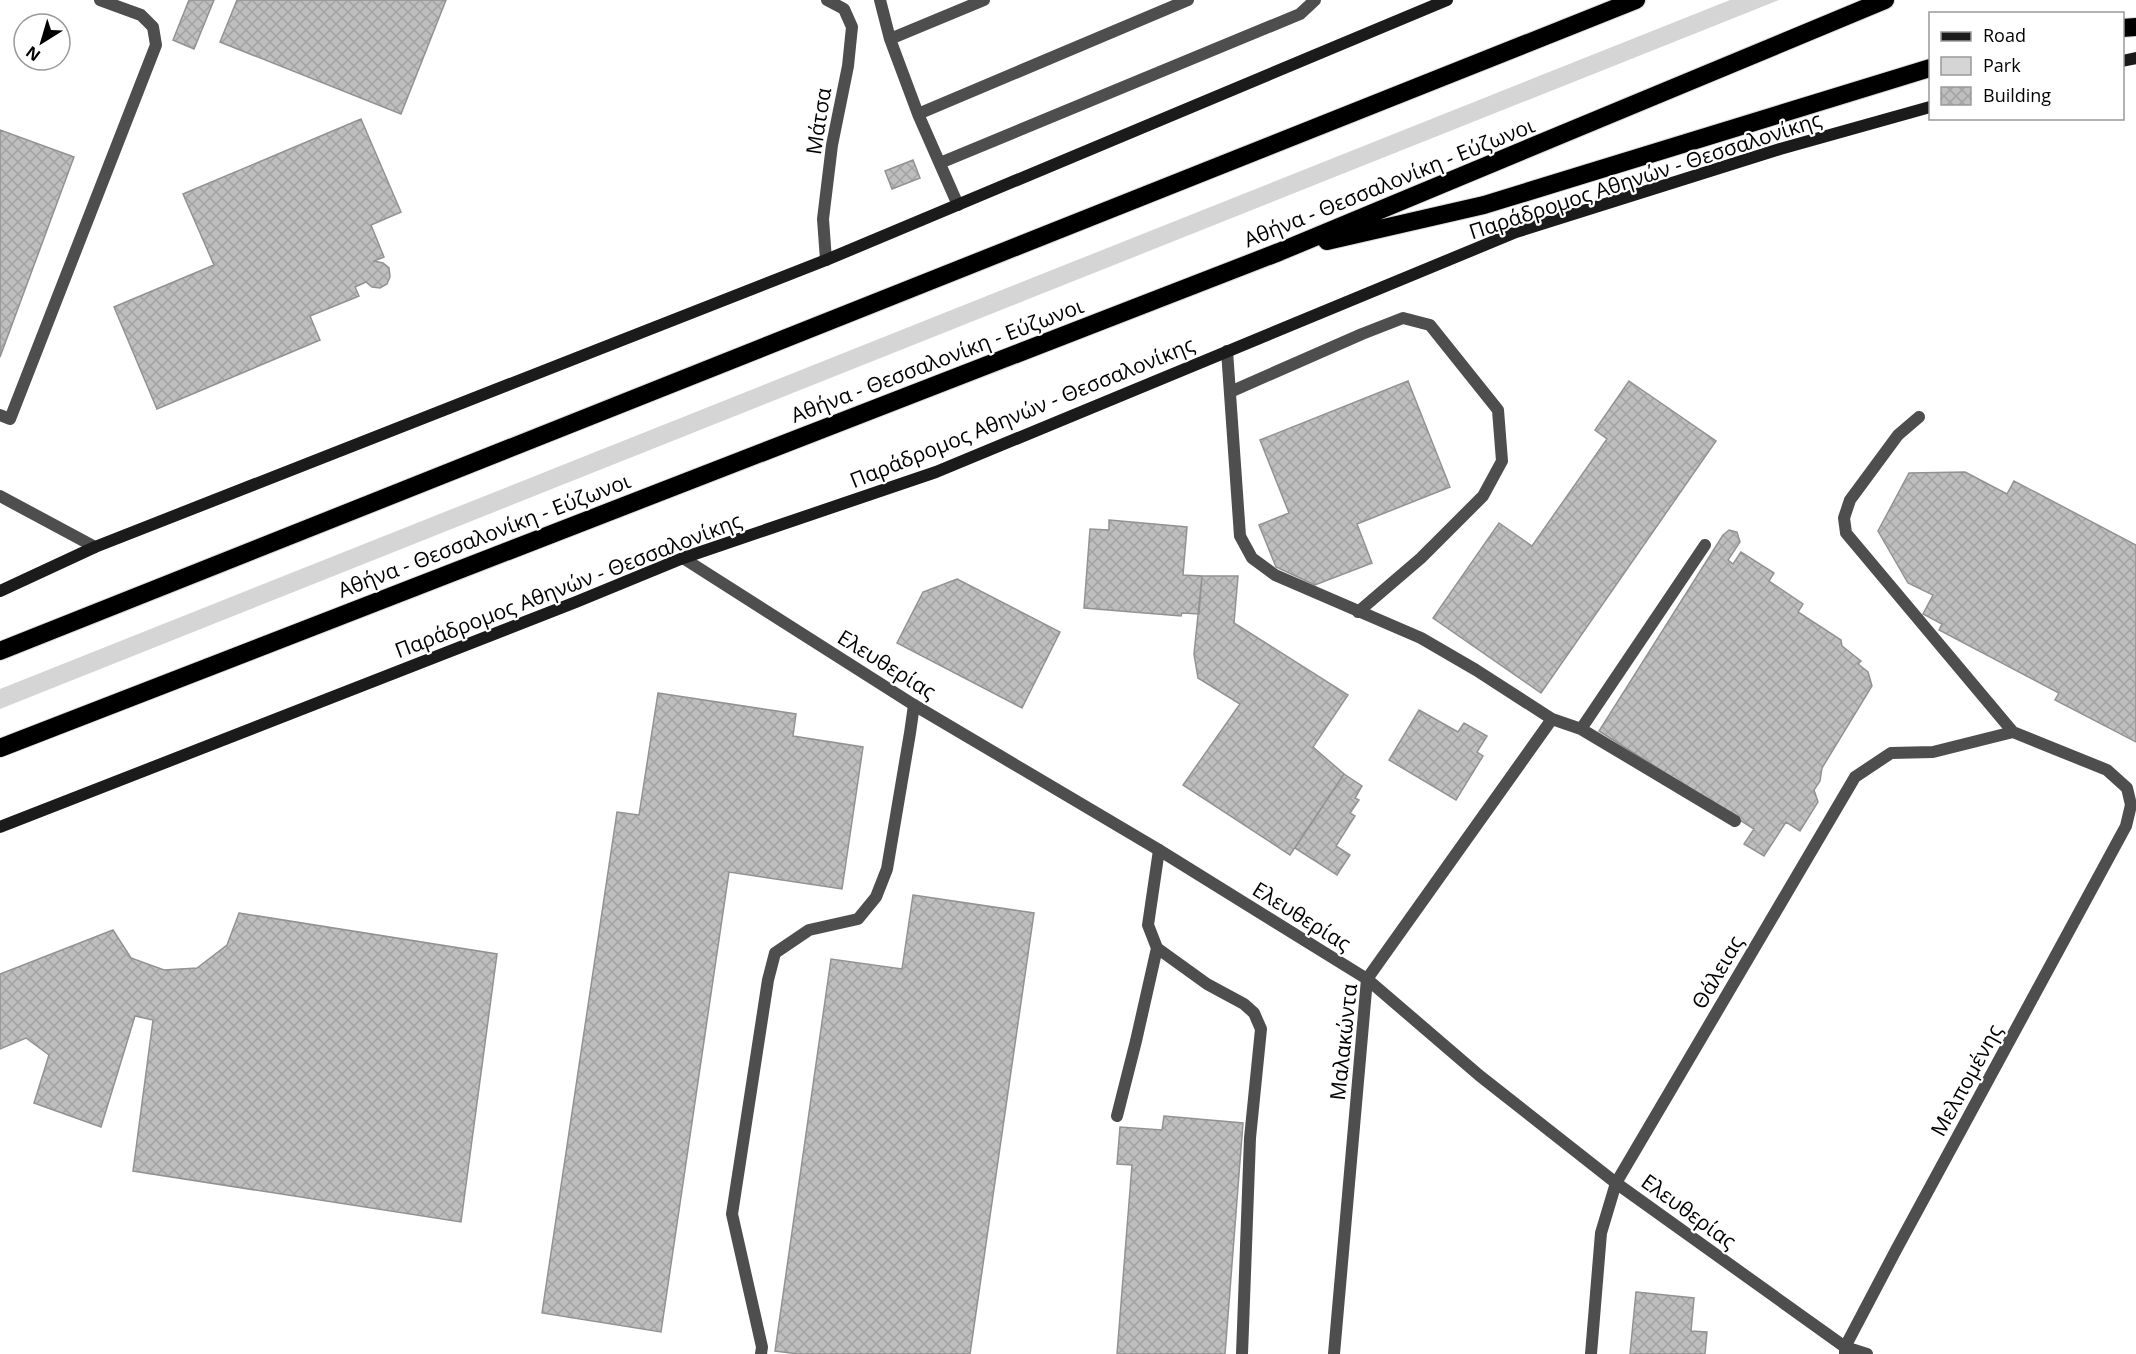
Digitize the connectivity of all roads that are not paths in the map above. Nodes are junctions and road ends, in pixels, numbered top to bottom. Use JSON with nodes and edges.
{"nodes":[{"id":1,"x":100,"y":0,"type":"edge"},
{"id":2,"x":827,"y":0,"type":"edge"},
{"id":3,"x":880,"y":0,"type":"edge"},
{"id":4,"x":984,"y":0,"type":"edge"},
{"id":5,"x":1188,"y":0,"type":"edge"},
{"id":6,"x":1315,"y":0,"type":"edge"},
{"id":7,"x":1446,"y":0,"type":"edge"},
{"id":8,"x":1636,"y":0,"type":"edge"},
{"id":9,"x":1885,"y":0,"type":"edge"},
{"id":10,"x":890,"y":39,"type":"junction"},
{"id":11,"x":1929,"y":68,"type":"edge"},
{"id":12,"x":1929,"y":107,"type":"edge"},
{"id":13,"x":918,"y":114,"type":"junction"},
{"id":14,"x":940,"y":163,"type":"junction"},
{"id":15,"x":958,"y":204,"type":"junction"},
{"id":16,"x":1279,"y":252,"type":"junction"},
{"id":17,"x":826,"y":260,"type":"junction"},
{"id":18,"x":1227,"y":351,"type":"junction"},
{"id":19,"x":1230,"y":392,"type":"junction"},
{"id":20,"x":0,"y":415,"type":"edge"},
{"id":21,"x":1920,"y":417,"type":"dead end"},
{"id":22,"x":0,"y":496,"type":"edge"},
{"id":23,"x":1704,"y":545,"type":"dead end"},
{"id":24,"x":95,"y":547,"type":"junction"},
{"id":25,"x":683,"y":558,"type":"junction"},
{"id":26,"x":0,"y":591,"type":"edge"},
{"id":27,"x":1358,"y":612,"type":"junction"},
{"id":28,"x":0,"y":651,"type":"edge"},
{"id":29,"x":914,"y":705,"type":"junction"},
{"id":30,"x":1552,"y":719,"type":"junction"},
{"id":31,"x":1581,"y":729,"type":"junction"},
{"id":32,"x":2013,"y":732,"type":"junction"},
{"id":33,"x":0,"y":748,"type":"edge"},
{"id":34,"x":1735,"y":821,"type":"dead end"},
{"id":35,"x":0,"y":827,"type":"edge"},
{"id":36,"x":1159,"y":850,"type":"junction"},
{"id":37,"x":1157,"y":948,"type":"junction"},
{"id":38,"x":1367,"y":979,"type":"junction"},
{"id":39,"x":1116,"y":1116,"type":"dead end"},
{"id":40,"x":1616,"y":1184,"type":"junction"},
{"id":41,"x":1845,"y":1351,"type":"edge"},
{"id":42,"x":761,"y":1354,"type":"edge"},
{"id":43,"x":1242,"y":1354,"type":"edge"},
{"id":44,"x":1334,"y":1354,"type":"edge"},
{"id":45,"x":1591,"y":1354,"type":"edge"},
{"id":46,"x":1867,"y":1354,"type":"edge"}],
"edges":[{"from":1,"to":20,"type":"street"},
{"from":2,"to":17,"type":"street","name":"Μάτσα"},
{"from":3,"to":10,"type":"street"},
{"from":4,"to":10,"type":"street"},
{"from":5,"to":13,"type":"street"},
{"from":6,"to":14,"type":"street"},
{"from":7,"to":15,"type":"main road"},
{"from":8,"to":28,"type":"highway"},
{"from":9,"to":16,"type":"highway","name":"Αθήνα - Θεσσαλονίκη - Εύζωνοι"},
{"from":10,"to":13,"type":"street"},
{"from":11,"to":16,"type":"highway"},
{"from":12,"to":18,"type":"main road","name":"Παράδρομος Αθηνών - Θεσσαλονίκης"},
{"from":13,"to":14,"type":"street"},
{"from":14,"to":15,"type":"street"},
{"from":15,"to":17,"type":"main road"},
{"from":16,"to":33,"type":"highway","name":"Αθήνα - Θεσσαλονίκη - Εύζωνοι"},
{"from":17,"to":24,"type":"main road"},
{"from":18,"to":19,"type":"street"},
{"from":18,"to":25,"type":"main road","name":"Παράδρομος Αθηνών - Θεσσαλονίκης"},
{"from":19,"to":27,"type":"street"},
{"from":19,"to":27,"type":"street"},
{"from":21,"to":32,"type":"street"},
{"from":22,"to":24,"type":"street"},
{"from":23,"to":31,"type":"street"},
{"from":24,"to":26,"type":"main road"},
{"from":25,"to":29,"type":"street","name":"Ελευθερίας"},
{"from":25,"to":35,"type":"main road","name":"Παράδρομος Αθηνών - Θεσσαλονίκης"},
{"from":27,"to":30,"type":"street"},
{"from":29,"to":36,"type":"street","name":"Ελευθερίας"},
{"from":29,"to":42,"type":"street"},
{"from":30,"to":31,"type":"street"},
{"from":30,"to":38,"type":"street","name":"Μαλακώντα"},
{"from":31,"to":34,"type":"street"},
{"from":32,"to":40,"type":"street","name":"Θάλειας"},
{"from":32,"to":41,"type":"street","name":"Μελπομένης"},
{"from":36,"to":37,"type":"street"},
{"from":36,"to":38,"type":"street","name":"Ελευθερίας"},
{"from":37,"to":39,"type":"street"},
{"from":37,"to":43,"type":"street"},
{"from":38,"to":40,"type":"street","name":"Ελευθερίας"},
{"from":38,"to":44,"type":"street","name":"Μαλακώντα"},
{"from":40,"to":41,"type":"street","name":"Ελευθερίας"},
{"from":40,"to":45,"type":"street","name":"Θάλειας"},
{"from":41,"to":46,"type":"street","name":"Ελευθερίας"}]}
